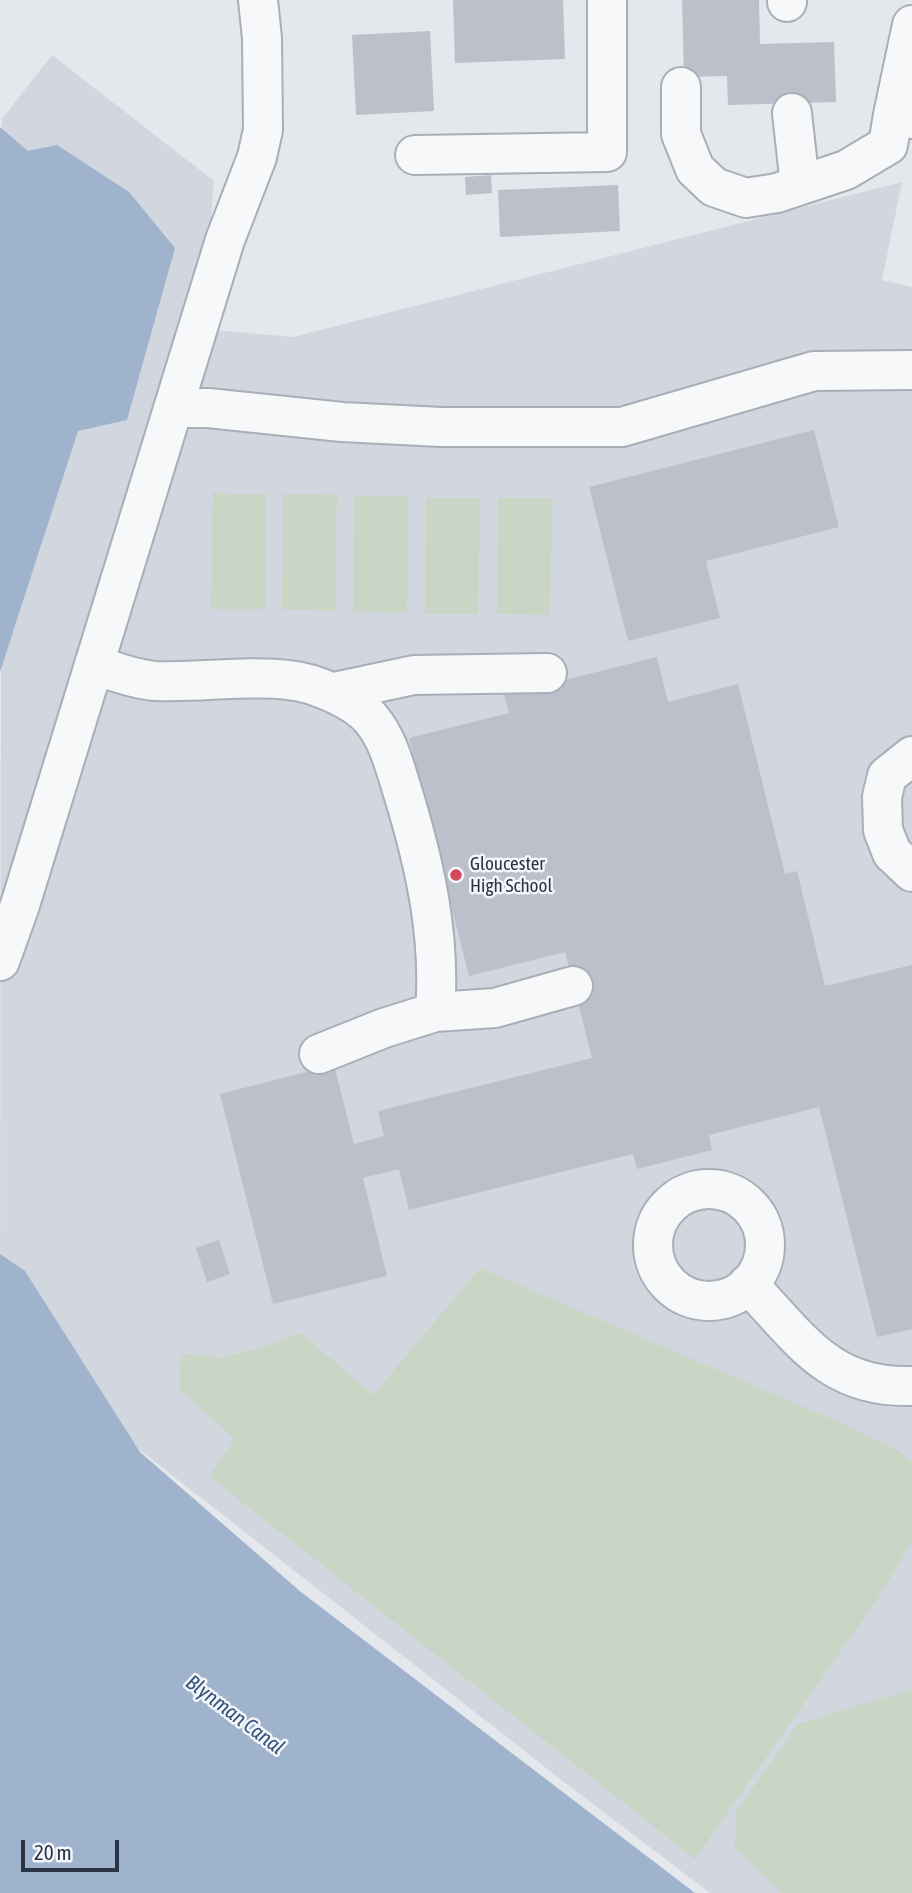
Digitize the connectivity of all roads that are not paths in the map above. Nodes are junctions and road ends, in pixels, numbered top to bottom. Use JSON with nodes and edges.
{"nodes":[{"id":1,"x":258,"y":0,"type":"edge"},
{"id":2,"x":607,"y":0,"type":"edge"},
{"id":3,"x":912,"y":25,"type":"edge"},
{"id":4,"x":681,"y":87,"type":"dead end"},
{"id":5,"x":792,"y":113,"type":"dead end"},
{"id":6,"x":903,"y":117,"type":"edge"},
{"id":7,"x":415,"y":155,"type":"dead end"},
{"id":8,"x":800,"y":185,"type":"junction"},
{"id":9,"x":912,"y":370,"type":"edge"},
{"id":10,"x":173,"y":408,"type":"junction"},
{"id":11,"x":94,"y":664,"type":"junction"},
{"id":12,"x":547,"y":673,"type":"dead end"},
{"id":13,"x":334,"y":692,"type":"junction"},
{"id":14,"x":912,"y":756,"type":"edge"},
{"id":15,"x":912,"y":872,"type":"edge"},
{"id":16,"x":0,"y":961,"type":"edge"},
{"id":17,"x":573,"y":986,"type":"dead end"},
{"id":18,"x":435,"y":1012,"type":"junction"},
{"id":19,"x":319,"y":1054,"type":"dead end"},
{"id":20,"x":748,"y":1284,"type":"dead end"},
{"id":21,"x":912,"y":1386,"type":"edge"}],
"edges":[{"from":1,"to":10,"type":"street"},
{"from":2,"to":7,"type":"street"},
{"from":3,"to":6,"type":"street"},
{"from":4,"to":8,"type":"street"},
{"from":5,"to":8,"type":"street"},
{"from":6,"to":8,"type":"street"},
{"from":9,"to":10,"type":"street"},
{"from":10,"to":11,"type":"street"},
{"from":11,"to":13,"type":"street"},
{"from":11,"to":16,"type":"street"},
{"from":12,"to":13,"type":"street"},
{"from":13,"to":18,"type":"street"},
{"from":14,"to":15,"type":"street"},
{"from":17,"to":18,"type":"street"},
{"from":18,"to":19,"type":"street"},
{"from":20,"to":21,"type":"street"}]}
